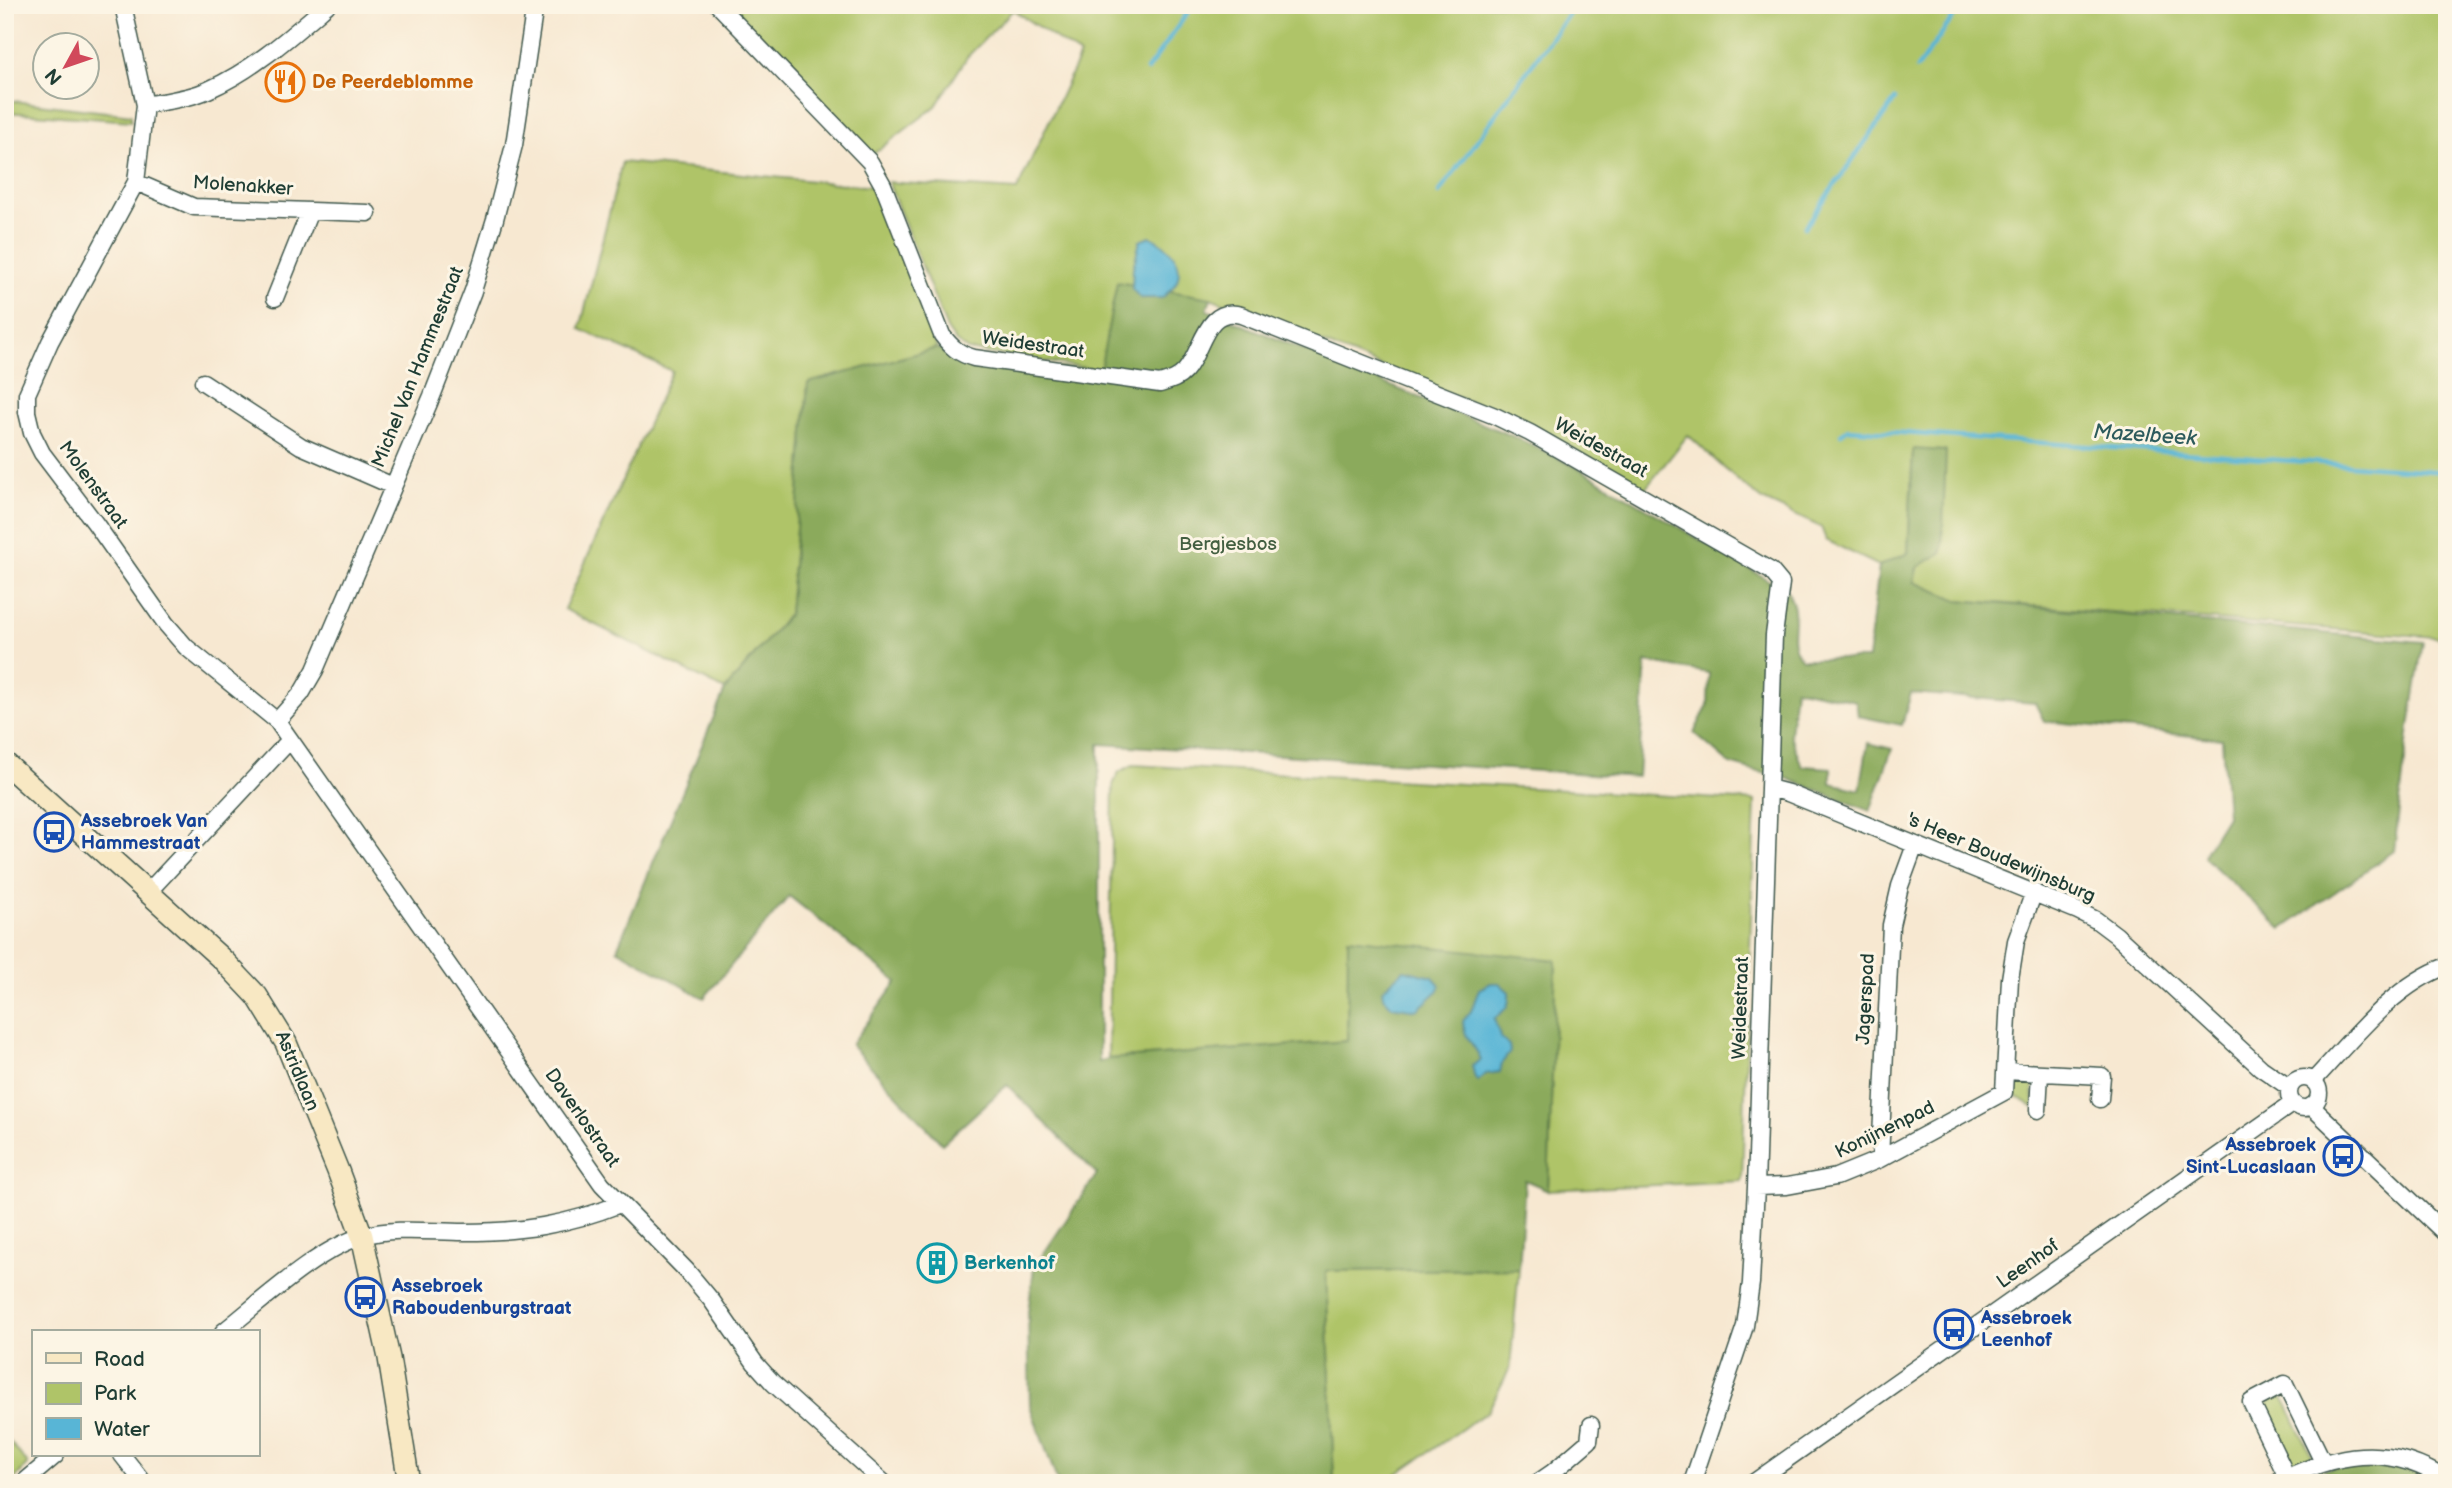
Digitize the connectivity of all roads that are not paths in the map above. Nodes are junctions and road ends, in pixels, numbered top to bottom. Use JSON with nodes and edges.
{"nodes":[{"id":1,"x":123,"y":5,"type":"edge"},
{"id":2,"x":327,"y":5,"type":"edge"},
{"id":3,"x":535,"y":5,"type":"edge"},
{"id":4,"x":718,"y":5,"type":"edge"},
{"id":5,"x":145,"y":105,"type":"junction"},
{"id":6,"x":136,"y":182,"type":"junction"},
{"id":7,"x":310,"y":211,"type":"junction"},
{"id":8,"x":368,"y":213,"type":"dead end"},
{"id":9,"x":275,"y":298,"type":"dead end"},
{"id":10,"x":203,"y":382,"type":"dead end"},
{"id":11,"x":393,"y":485,"type":"junction"},
{"id":12,"x":277,"y":721,"type":"junction"},
{"id":13,"x":290,"y":740,"type":"junction"},
{"id":14,"x":5,"y":763,"type":"edge"},
{"id":15,"x":1769,"y":788,"type":"junction"},
{"id":16,"x":1914,"y":845,"type":"junction"},
{"id":17,"x":148,"y":892,"type":"junction"},
{"id":18,"x":2034,"y":892,"type":"junction"},
{"id":19,"x":2447,"y":966,"type":"edge"},
{"id":20,"x":2005,"y":1071,"type":"junction"},
{"id":21,"x":2040,"y":1073,"type":"junction"},
{"id":22,"x":2313,"y":1081,"type":"junction"},
{"id":23,"x":2291,"y":1095,"type":"junction"},
{"id":24,"x":2100,"y":1099,"type":"dead end"},
{"id":25,"x":2311,"y":1106,"type":"junction"},
{"id":26,"x":2038,"y":1110,"type":"dead end"},
{"id":27,"x":1880,"y":1159,"type":"junction"},
{"id":28,"x":1756,"y":1187,"type":"junction"},
{"id":29,"x":620,"y":1204,"type":"junction"},
{"id":30,"x":2447,"y":1235,"type":"edge"},
{"id":31,"x":362,"y":1236,"type":"junction"},
{"id":32,"x":226,"y":1330,"type":"edge"},
{"id":33,"x":1591,"y":1425,"type":"dead end"},
{"id":34,"x":56,"y":1456,"type":"edge"},
{"id":35,"x":123,"y":1456,"type":"edge"},
{"id":36,"x":2323,"y":1462,"type":"junction"},
{"id":37,"x":2281,"y":1480,"type":"edge"},
{"id":38,"x":2447,"y":1480,"type":"edge"},
{"id":39,"x":23,"y":1483,"type":"edge"},
{"id":40,"x":144,"y":1483,"type":"edge"},
{"id":41,"x":409,"y":1483,"type":"edge"},
{"id":42,"x":884,"y":1483,"type":"edge"},
{"id":43,"x":1537,"y":1483,"type":"edge"},
{"id":44,"x":1692,"y":1483,"type":"edge"},
{"id":45,"x":1753,"y":1483,"type":"edge"}],
"edges":[{"from":1,"to":5,"type":"street","name":"Molenstraat"},
{"from":2,"to":5,"type":"street"},
{"from":3,"to":11,"type":"street","name":"Michel Van Hammestraat"},
{"from":4,"to":15,"type":"street","name":"Weidestraat"},
{"from":5,"to":6,"type":"street","name":"Molenstraat"},
{"from":6,"to":7,"type":"street","name":"Molenakker"},
{"from":6,"to":12,"type":"street","name":"Molenstraat"},
{"from":7,"to":8,"type":"street","name":"Molenakker"},
{"from":7,"to":9,"type":"street","name":"Molenakker"},
{"from":10,"to":11,"type":"street"},
{"from":11,"to":12,"type":"street","name":"Michel Van Hammestraat"},
{"from":12,"to":13,"type":"street","name":"Molenstraat"},
{"from":13,"to":17,"type":"street"},
{"from":13,"to":29,"type":"street","name":"Daverlostraat"},
{"from":14,"to":17,"type":"main road","name":"Astridlaan"},
{"from":15,"to":16,"type":"street","name":"'s Heer Boudewijnsburg"},
{"from":15,"to":28,"type":"street","name":"Weidestraat"},
{"from":16,"to":18,"type":"street","name":"'s Heer Boudewijnsburg"},
{"from":16,"to":27,"type":"street","name":"Jagerspad"},
{"from":17,"to":31,"type":"main road","name":"Astridlaan"},
{"from":18,"to":20,"type":"street","name":"Konijnenpad"},
{"from":18,"to":23,"type":"street","name":"'s Heer Boudewijnsburg"},
{"from":19,"to":22,"type":"street"},
{"from":20,"to":21,"type":"street"},
{"from":20,"to":27,"type":"street","name":"Konijnenpad"},
{"from":21,"to":24,"type":"street"},
{"from":21,"to":26,"type":"street"},
{"from":22,"to":23,"type":"street"},
{"from":22,"to":25,"type":"street"},
{"from":23,"to":25,"type":"street"},
{"from":23,"to":45,"type":"street","name":"Leenhof"},
{"from":25,"to":30,"type":"street"},
{"from":27,"to":28,"type":"street","name":"Konijnenpad"},
{"from":28,"to":44,"type":"street","name":"Weidestraat"},
{"from":29,"to":31,"type":"street"},
{"from":29,"to":42,"type":"street","name":"Daverlostraat"},
{"from":31,"to":32,"type":"street"},
{"from":31,"to":41,"type":"main road","name":"Astridlaan"},
{"from":33,"to":43,"type":"street"},
{"from":34,"to":39,"type":"street"},
{"from":35,"to":40,"type":"street"},
{"from":36,"to":37,"type":"street"},
{"from":36,"to":37,"type":"street"},
{"from":36,"to":38,"type":"street"}]}
